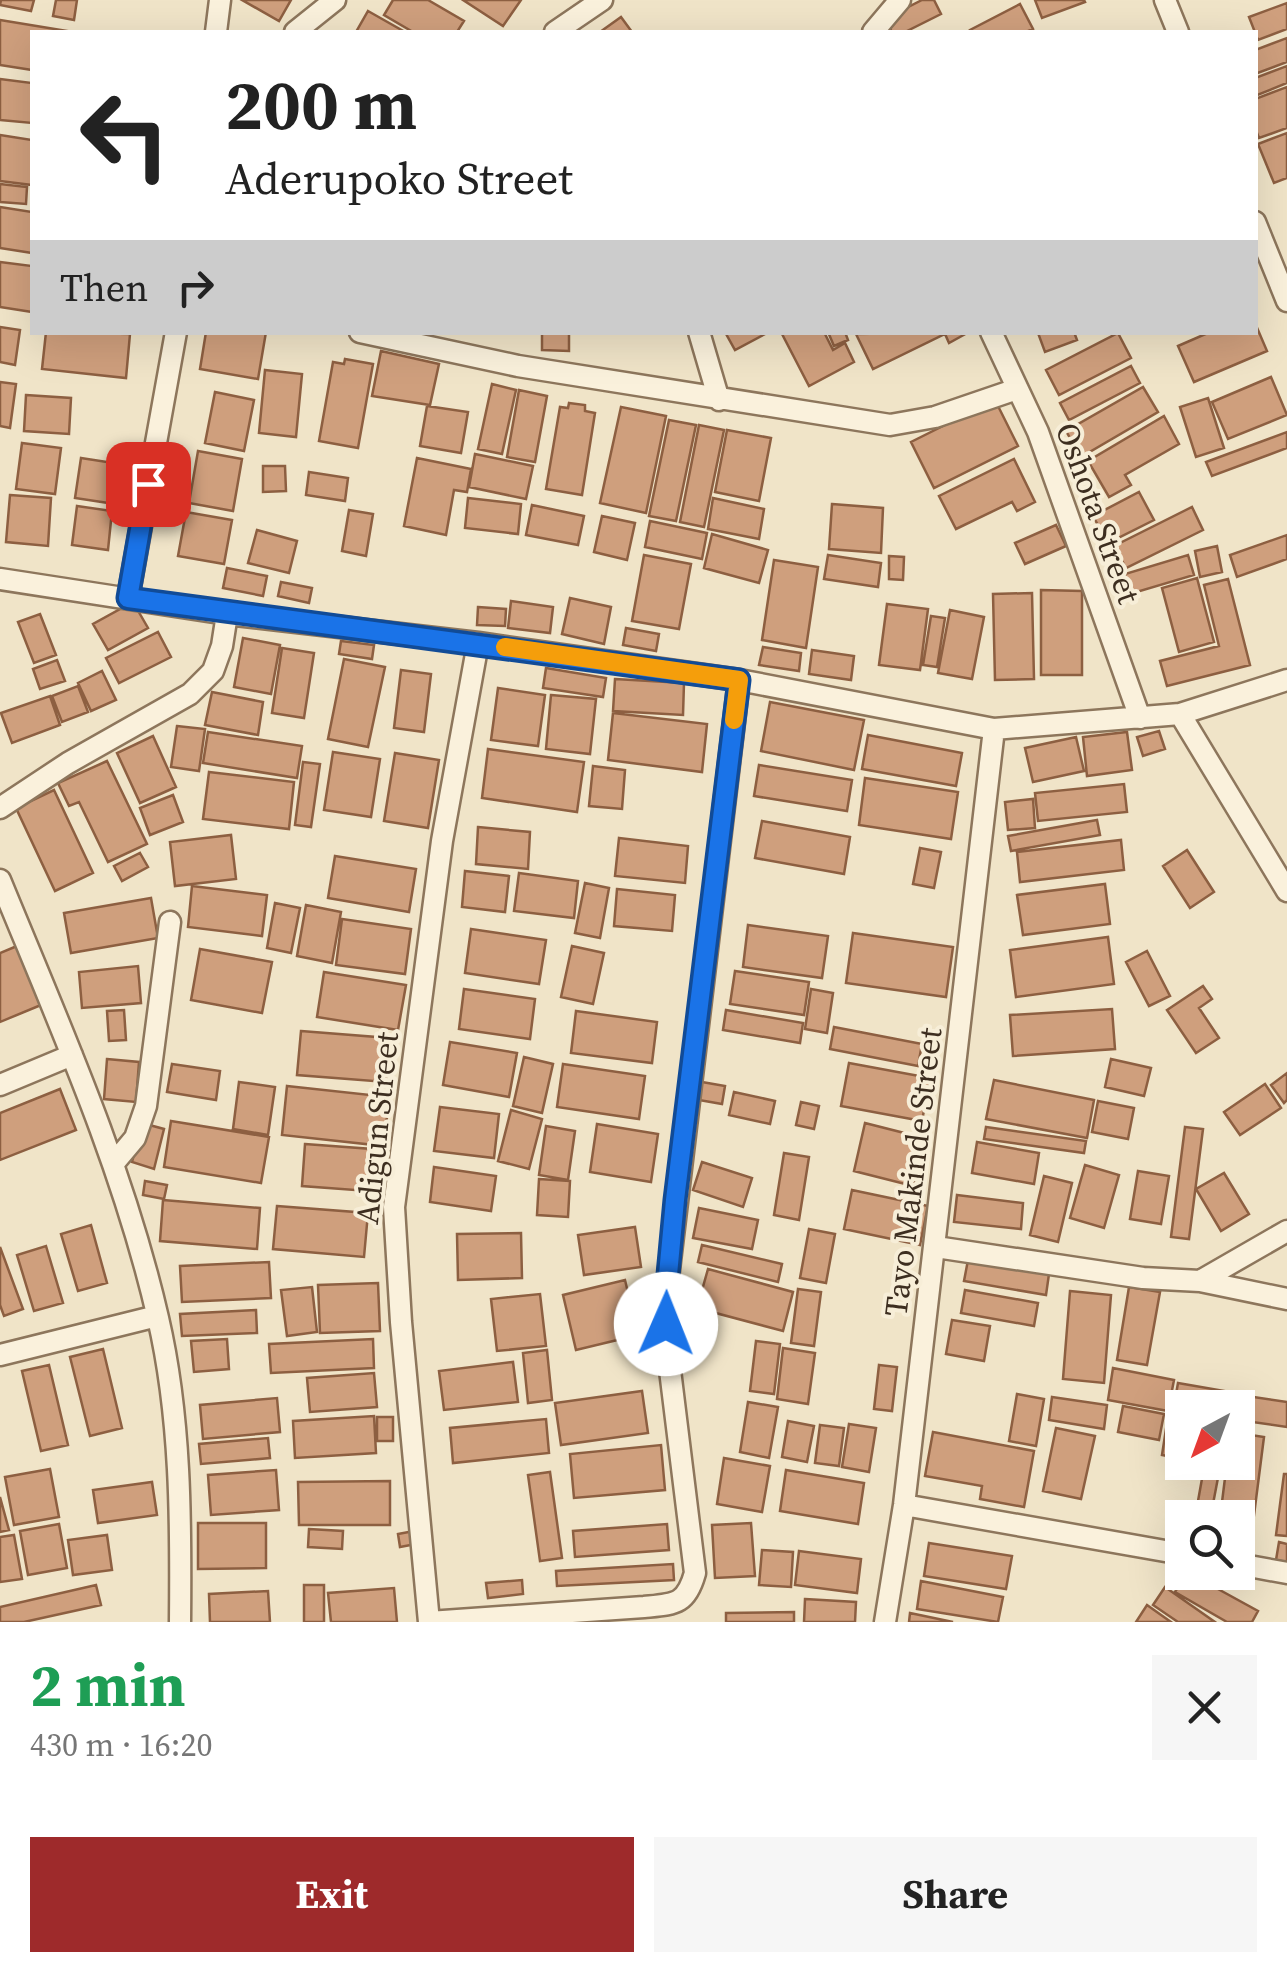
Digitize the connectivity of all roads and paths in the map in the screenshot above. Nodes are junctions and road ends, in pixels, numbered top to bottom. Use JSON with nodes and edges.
{"nodes":[{"id":1,"x":220,"y":0,"type":"edge"},
{"id":2,"x":335,"y":0,"type":"edge"},
{"id":3,"x":602,"y":0,"type":"edge"},
{"id":4,"x":900,"y":0,"type":"edge"},
{"id":5,"x":1165,"y":0,"type":"edge"},
{"id":6,"x":216,"y":30,"type":"edge"},
{"id":7,"x":298,"y":30,"type":"edge"},
{"id":8,"x":559,"y":30,"type":"edge"},
{"id":9,"x":875,"y":30,"type":"edge"},
{"id":10,"x":1177,"y":30,"type":"edge"},
{"id":11,"x":1258,"y":229,"type":"edge"},
{"id":12,"x":1287,"y":301,"type":"edge"},
{"id":13,"x":175,"y":335,"type":"edge"},
{"id":14,"x":374,"y":335,"type":"edge"},
{"id":15,"x":700,"y":335,"type":"edge"},
{"id":16,"x":991,"y":335,"type":"edge"},
{"id":17,"x":1017,"y":389,"type":"junction"},
{"id":18,"x":719,"y":400,"type":"junction"},
{"id":19,"x":0,"y":578,"type":"edge"},
{"id":20,"x":128,"y":598,"type":"junction"},
{"id":21,"x":227,"y":614,"type":"junction"},
{"id":22,"x":478,"y":643,"type":"junction"},
{"id":23,"x":739,"y":680,"type":"junction"},
{"id":24,"x":1287,"y":680,"type":"edge"},
{"id":25,"x":1180,"y":714,"type":"junction"},
{"id":26,"x":1140,"y":718,"type":"junction"},
{"id":27,"x":994,"y":729,"type":"junction"},
{"id":28,"x":0,"y":808,"type":"edge"},
{"id":29,"x":0,"y":880,"type":"edge"},
{"id":30,"x":1287,"y":891,"type":"edge"},
{"id":31,"x":170,"y":922,"type":"dead end"},
{"id":32,"x":72,"y":1055,"type":"junction"},
{"id":33,"x":0,"y":1085,"type":"edge"},
{"id":34,"x":114,"y":1163,"type":"junction"},
{"id":35,"x":1287,"y":1230,"type":"edge"},
{"id":36,"x":936,"y":1246,"type":"junction"},
{"id":37,"x":1200,"y":1280,"type":"junction"},
{"id":38,"x":1287,"y":1299,"type":"edge"},
{"id":39,"x":158,"y":1316,"type":"junction"},
{"id":40,"x":0,"y":1354,"type":"edge"},
{"id":41,"x":904,"y":1505,"type":"junction"},
{"id":42,"x":1165,"y":1551,"type":"edge"},
{"id":43,"x":1255,"y":1567,"type":"edge"},
{"id":44,"x":1287,"y":1573,"type":"edge"},
{"id":45,"x":623,"y":1615,"type":"edge"},
{"id":46,"x":180,"y":1622,"type":"edge"},
{"id":47,"x":429,"y":1622,"type":"edge"},
{"id":48,"x":884,"y":1622,"type":"edge"}],
"edges":[{"from":1,"to":6,"type":"street"},
{"from":2,"to":7,"type":"street"},
{"from":3,"to":8,"type":"street"},
{"from":4,"to":9,"type":"street"},
{"from":5,"to":10,"type":"street"},
{"from":11,"to":12,"type":"street"},
{"from":13,"to":20,"type":"street"},
{"from":14,"to":18,"type":"street"},
{"from":15,"to":18,"type":"street"},
{"from":16,"to":17,"type":"street","name":"Oshota Street"},
{"from":17,"to":18,"type":"street"},
{"from":17,"to":26,"type":"street","name":"Oshota Street"},
{"from":19,"to":20,"type":"street"},
{"from":20,"to":21,"type":"street"},
{"from":21,"to":22,"type":"street"},
{"from":21,"to":28,"type":"street"},
{"from":22,"to":23,"type":"street"},
{"from":22,"to":47,"type":"street","name":"Adigun Street"},
{"from":23,"to":27,"type":"street"},
{"from":23,"to":45,"type":"street"},
{"from":24,"to":25,"type":"street"},
{"from":25,"to":26,"type":"street"},
{"from":25,"to":30,"type":"street"},
{"from":26,"to":27,"type":"street"},
{"from":27,"to":36,"type":"street","name":"Tayo Makinde Street"},
{"from":29,"to":32,"type":"street"},
{"from":31,"to":34,"type":"street"},
{"from":32,"to":33,"type":"street"},
{"from":32,"to":34,"type":"street"},
{"from":34,"to":39,"type":"street"},
{"from":35,"to":37,"type":"street"},
{"from":36,"to":37,"type":"street"},
{"from":36,"to":41,"type":"street","name":"Tayo Makinde Street"},
{"from":37,"to":38,"type":"street"},
{"from":39,"to":40,"type":"street"},
{"from":39,"to":46,"type":"street"},
{"from":41,"to":42,"type":"street"},
{"from":41,"to":48,"type":"street","name":"Tayo Makinde Street"},
{"from":43,"to":44,"type":"street"},
{"from":45,"to":47,"type":"street"}]}
